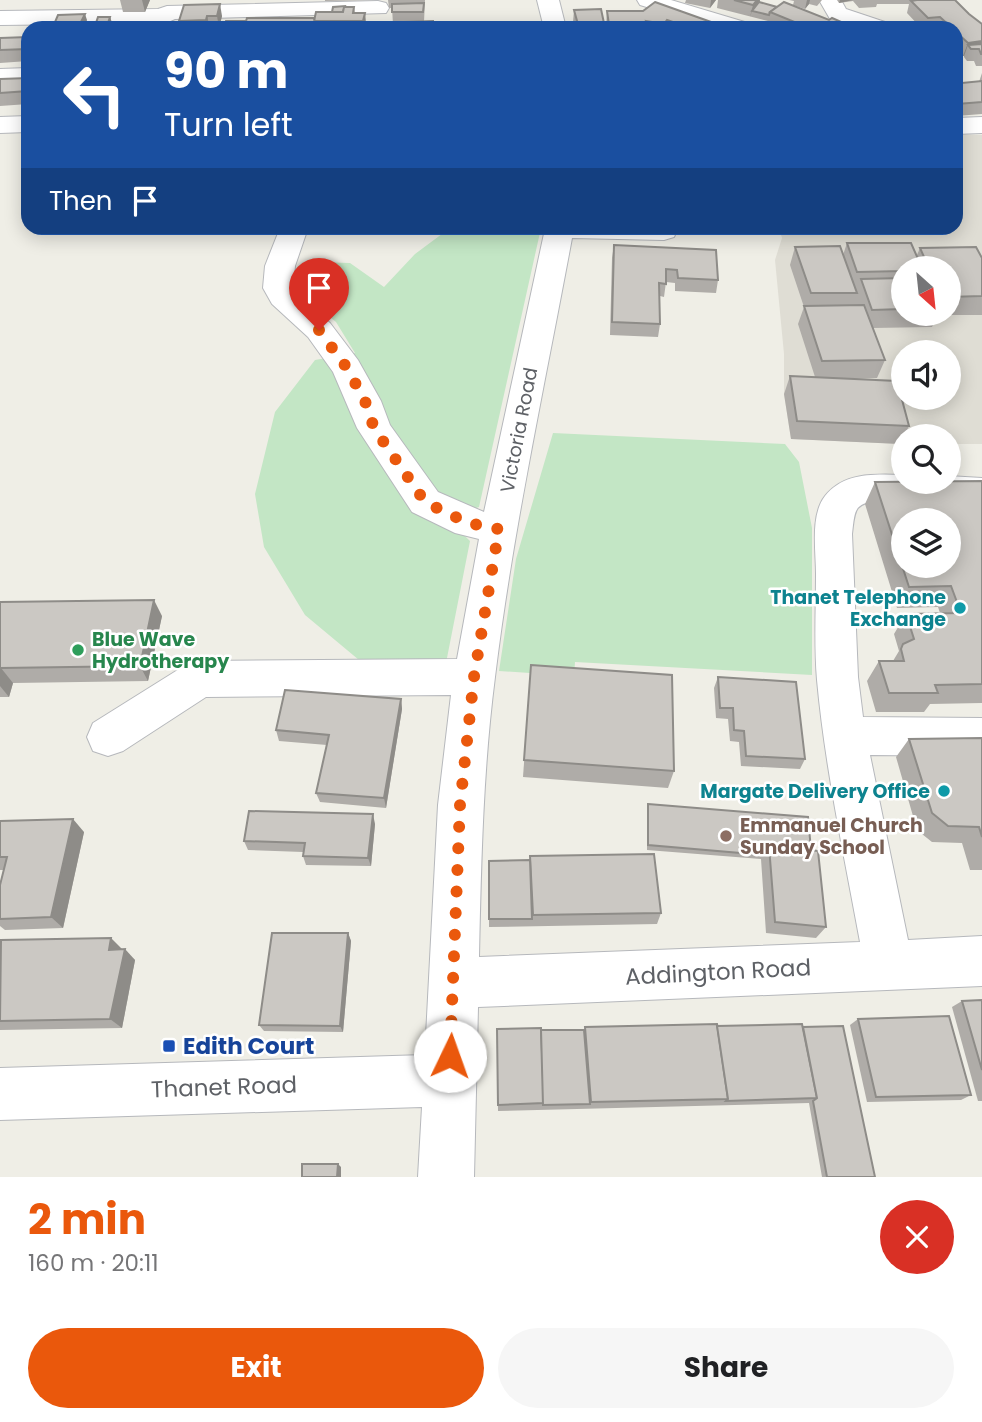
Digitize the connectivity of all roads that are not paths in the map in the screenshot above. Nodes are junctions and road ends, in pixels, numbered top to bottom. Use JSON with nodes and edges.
{"nodes":[{"id":1,"x":554,"y":0,"type":"edge"},
{"id":2,"x":648,"y":0,"type":"edge"},
{"id":3,"x":830,"y":0,"type":"edge"},
{"id":4,"x":379,"y":12,"type":"edge"},
{"id":5,"x":167,"y":14,"type":"edge"},
{"id":6,"x":0,"y":18,"type":"edge"},
{"id":7,"x":555,"y":21,"type":"edge"},
{"id":8,"x":717,"y":21,"type":"edge"},
{"id":9,"x":859,"y":21,"type":"edge"},
{"id":10,"x":21,"y":75,"type":"edge"},
{"id":11,"x":0,"y":76,"type":"edge"},
{"id":12,"x":21,"y":124,"type":"edge"},
{"id":13,"x":0,"y":125,"type":"edge"},
{"id":14,"x":982,"y":125,"type":"edge"},
{"id":15,"x":963,"y":126,"type":"edge"},
{"id":16,"x":291,"y":235,"type":"edge"},
{"id":17,"x":559,"y":235,"type":"edge"},
{"id":18,"x":982,"y":491,"type":"edge"},
{"id":19,"x":499,"y":529,"type":"junction"},
{"id":20,"x":474,"y":677,"type":"junction"},
{"id":21,"x":845,"y":736,"type":"junction"},
{"id":22,"x":108,"y":737,"type":"dead end"},
{"id":23,"x":982,"y":737,"type":"edge"},
{"id":24,"x":982,"y":961,"type":"edge"},
{"id":25,"x":888,"y":964,"type":"junction"},
{"id":26,"x":453,"y":983,"type":"junction"},
{"id":27,"x":449,"y":1080,"type":"junction"},
{"id":28,"x":0,"y":1094,"type":"edge"},
{"id":29,"x":446,"y":1177,"type":"edge"}],
"edges":[{"from":1,"to":7,"type":"street"},
{"from":2,"to":8,"type":"street"},
{"from":3,"to":9,"type":"street"},
{"from":4,"to":5,"type":"street"},
{"from":5,"to":6,"type":"street"},
{"from":10,"to":11,"type":"street"},
{"from":12,"to":13,"type":"street"},
{"from":14,"to":15,"type":"street"},
{"from":16,"to":19,"type":"street"},
{"from":17,"to":19,"type":"street","name":"Victoria Road"},
{"from":18,"to":21,"type":"street"},
{"from":19,"to":20,"type":"street","name":"Victoria Road"},
{"from":20,"to":22,"type":"street"},
{"from":20,"to":26,"type":"street","name":"Victoria Road"},
{"from":21,"to":23,"type":"street"},
{"from":21,"to":25,"type":"street"},
{"from":24,"to":25,"type":"street","name":"Addington Road"},
{"from":25,"to":26,"type":"street","name":"Addington Road"},
{"from":26,"to":27,"type":"street","name":"Victoria Road"},
{"from":27,"to":28,"type":"street","name":"Thanet Road"},
{"from":27,"to":29,"type":"street","name":"Victoria Road"}]}
